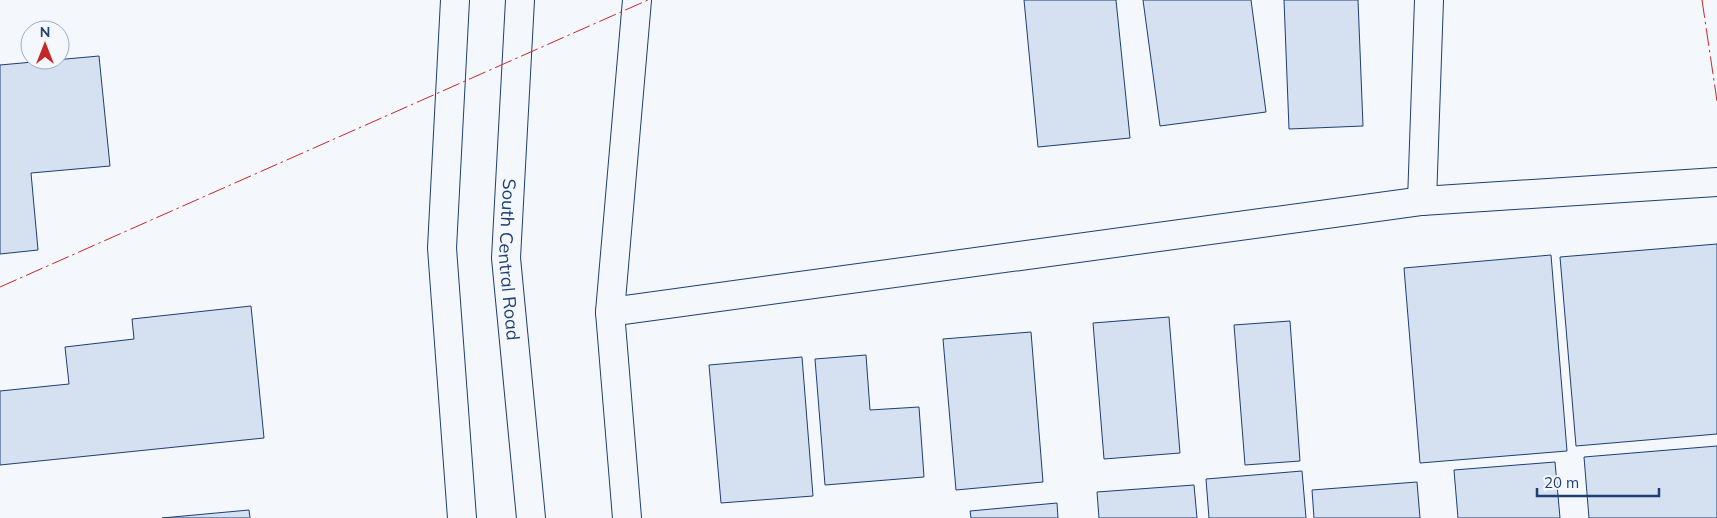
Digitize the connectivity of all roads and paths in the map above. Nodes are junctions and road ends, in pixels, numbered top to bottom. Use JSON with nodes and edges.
{"nodes":[{"id":1,"x":455,"y":0,"type":"edge"},
{"id":2,"x":520,"y":0,"type":"edge"},
{"id":3,"x":637,"y":0,"type":"edge"},
{"id":4,"x":1429,"y":0,"type":"edge"},
{"id":5,"x":1717,"y":182,"type":"edge"},
{"id":6,"x":1422,"y":202,"type":"junction"},
{"id":7,"x":610,"y":312,"type":"junction"},
{"id":8,"x":462,"y":518,"type":"edge"},
{"id":9,"x":531,"y":518,"type":"edge"},
{"id":10,"x":627,"y":518,"type":"edge"}],
"edges":[{"from":1,"to":8,"type":"street"},
{"from":2,"to":9,"type":"street","name":"South Central Road"},
{"from":3,"to":7,"type":"street"},
{"from":4,"to":6,"type":"street"},
{"from":5,"to":6,"type":"street"},
{"from":6,"to":7,"type":"street"},
{"from":7,"to":10,"type":"street"}]}
